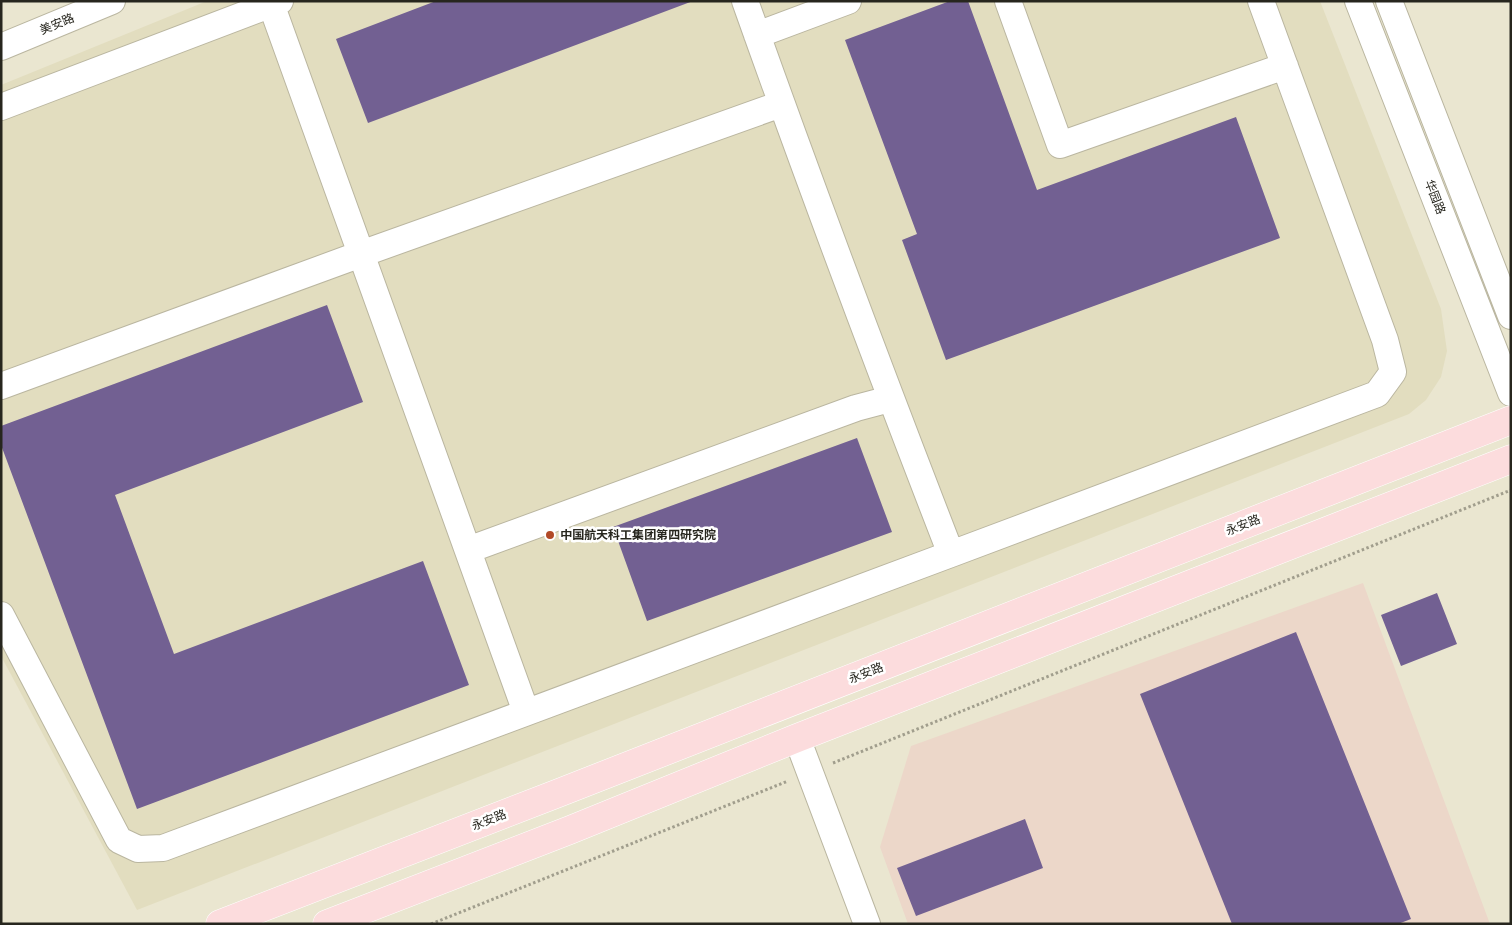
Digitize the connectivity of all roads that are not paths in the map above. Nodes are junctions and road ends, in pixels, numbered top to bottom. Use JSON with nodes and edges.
{"nodes":[{"id":1,"x":112,"y":1,"type":"edge"},
{"id":2,"x":745,"y":1,"type":"edge"},
{"id":3,"x":848,"y":1,"type":"edge"},
{"id":4,"x":1008,"y":1,"type":"edge"},
{"id":5,"x":1261,"y":1,"type":"edge"},
{"id":6,"x":1358,"y":1,"type":"edge"},
{"id":7,"x":1389,"y":1,"type":"edge"},
{"id":8,"x":274,"y":2,"type":"edge"},
{"id":9,"x":757,"y":35,"type":"junction"},
{"id":10,"x":1,"y":47,"type":"edge"},
{"id":11,"x":1285,"y":66,"type":"junction"},
{"id":12,"x":781,"y":104,"type":"junction"},
{"id":13,"x":1,"y":108,"type":"edge"},
{"id":14,"x":362,"y":254,"type":"junction"},
{"id":15,"x":1511,"y":316,"type":"edge"},
{"id":16,"x":1,"y":386,"type":"edge"},
{"id":17,"x":1511,"y":393,"type":"edge"},
{"id":18,"x":890,"y":399,"type":"junction"},
{"id":19,"x":1511,"y":420,"type":"edge"},
{"id":20,"x":1511,"y":459,"type":"edge"},
{"id":21,"x":468,"y":550,"type":"junction"},
{"id":22,"x":951,"y":554,"type":"junction"},
{"id":23,"x":1,"y":615,"type":"edge"},
{"id":24,"x":526,"y":712,"type":"junction"},
{"id":25,"x":797,"y":738,"type":"junction"},
{"id":26,"x":220,"y":924,"type":"edge"},
{"id":27,"x":326,"y":924,"type":"edge"},
{"id":28,"x":867,"y":924,"type":"edge"}],
"edges":[{"from":1,"to":10,"type":"street","name":"美安路"},
{"from":2,"to":9,"type":"street"},
{"from":3,"to":9,"type":"street"},
{"from":4,"to":11,"type":"street"},
{"from":5,"to":11,"type":"street"},
{"from":6,"to":17,"type":"street","name":"华园路"},
{"from":7,"to":15,"type":"street"},
{"from":8,"to":13,"type":"street"},
{"from":8,"to":14,"type":"street"},
{"from":9,"to":12,"type":"street"},
{"from":11,"to":22,"type":"street"},
{"from":12,"to":14,"type":"street"},
{"from":12,"to":18,"type":"street"},
{"from":14,"to":16,"type":"street"},
{"from":14,"to":21,"type":"street"},
{"from":18,"to":21,"type":"street"},
{"from":18,"to":22,"type":"street"},
{"from":19,"to":26,"type":"main road","name":"永安路"},
{"from":20,"to":25,"type":"main road"},
{"from":21,"to":24,"type":"street"},
{"from":22,"to":24,"type":"street"},
{"from":23,"to":24,"type":"street"},
{"from":25,"to":27,"type":"main road"},
{"from":25,"to":28,"type":"street"}]}
